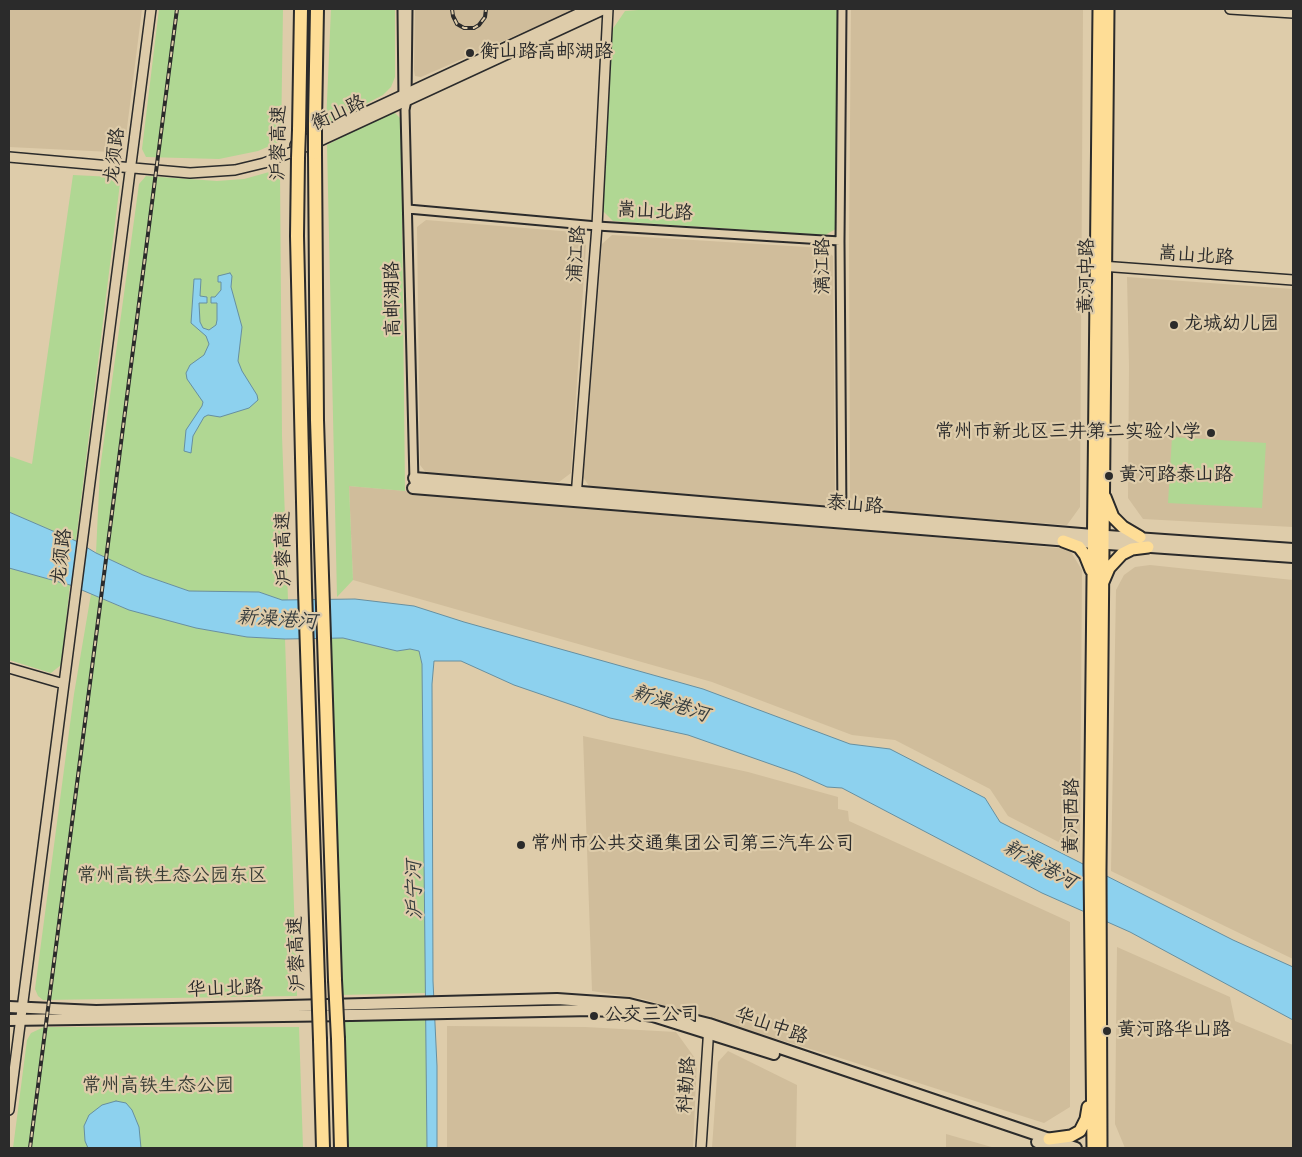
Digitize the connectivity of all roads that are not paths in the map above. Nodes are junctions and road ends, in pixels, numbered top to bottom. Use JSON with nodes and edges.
{"nodes":[{"id":1,"x":151,"y":9,"type":"edge"},
{"id":2,"x":301,"y":9,"type":"edge"},
{"id":3,"x":317,"y":9,"type":"edge"},
{"id":4,"x":402,"y":9,"type":"edge"},
{"id":5,"x":408,"y":9,"type":"edge"},
{"id":6,"x":588,"y":9,"type":"edge"},
{"id":7,"x":607,"y":9,"type":"edge"},
{"id":8,"x":842,"y":9,"type":"edge"},
{"id":9,"x":1099,"y":9,"type":"edge"},
{"id":10,"x":1108,"y":9,"type":"edge"},
{"id":11,"x":1230,"y":9,"type":"edge"},
{"id":12,"x":1293,"y":13,"type":"edge"},
{"id":13,"x":405,"y":100,"type":"junction"},
{"id":14,"x":9,"y":151,"type":"edge"},
{"id":15,"x":9,"y":157,"type":"edge"},
{"id":16,"x":131,"y":166,"type":"junction"},
{"id":17,"x":408,"y":209,"type":"junction"},
{"id":18,"x":597,"y":226,"type":"junction"},
{"id":19,"x":840,"y":241,"type":"junction"},
{"id":20,"x":1101,"y":266,"type":"junction"},
{"id":21,"x":1293,"y":280,"type":"edge"},
{"id":22,"x":414,"y":483,"type":"joint"},
{"id":23,"x":1103,"y":487,"type":"junction"},
{"id":24,"x":576,"y":496,"type":"junction"},
{"id":25,"x":842,"y":518,"type":"junction"},
{"id":26,"x":1140,"y":537,"type":"junction"},
{"id":27,"x":1098,"y":539,"type":"junction"},
{"id":28,"x":1063,"y":540,"type":"junction"},
{"id":29,"x":1148,"y":547,"type":"junction"},
{"id":30,"x":1293,"y":549,"type":"edge"},
{"id":31,"x":1293,"y":558,"type":"edge"},
{"id":32,"x":1098,"y":583,"type":"junction"},
{"id":33,"x":9,"y":668,"type":"edge"},
{"id":34,"x":64,"y":684,"type":"junction"},
{"id":35,"x":1095,"y":922,"type":"junction"},
{"id":36,"x":443,"y":1001,"type":"joint"},
{"id":37,"x":9,"y":1007,"type":"edge"},
{"id":38,"x":22,"y":1007,"type":"junction"},
{"id":39,"x":442,"y":1013,"type":"joint"},
{"id":40,"x":21,"y":1019,"type":"junction"},
{"id":41,"x":9,"y":1020,"type":"edge"},
{"id":42,"x":709,"y":1029,"type":"junction"},
{"id":43,"x":1092,"y":1078,"type":"junction"},
{"id":44,"x":9,"y":1110,"type":"edge"},
{"id":45,"x":1101,"y":1110,"type":"junction"},
{"id":46,"x":1051,"y":1146,"type":"edge"},
{"id":47,"x":324,"y":1148,"type":"edge"},
{"id":48,"x":341,"y":1148,"type":"edge"},
{"id":49,"x":701,"y":1148,"type":"edge"},
{"id":50,"x":1076,"y":1148,"type":"edge"},
{"id":51,"x":1093,"y":1148,"type":"edge"},
{"id":52,"x":1101,"y":1148,"type":"edge"},
{"id":53,"x":1111,"y":1148,"type":"edge"}],
"edges":[{"from":1,"to":16,"type":"street","name":"龙须路"},
{"from":2,"to":47,"type":"highway","name":"沪蓉高速","bridge":true},
{"from":3,"to":48,"type":"highway","name":"沪蓉高速","bridge":true},
{"from":4,"to":13,"type":"street","name":"高邮湖路"},
{"from":5,"to":13,"type":"street","name":"高邮湖路"},
{"from":6,"to":13,"type":"street","name":"衡山路"},
{"from":7,"to":13,"type":"street","name":"衡山路"},
{"from":7,"to":18,"type":"street","name":"浦江路"},
{"from":8,"to":19,"type":"street","name":"漓江路"},
{"from":9,"to":20,"type":"main road","name":"黄河中路"},
{"from":10,"to":20,"type":"main road","name":"黄河中路"},
{"from":11,"to":12,"type":"street"},
{"from":13,"to":16,"type":"street","name":"衡山路"},
{"from":13,"to":17,"type":"street","name":"高邮湖路"},
{"from":14,"to":16,"type":"street","name":"衡山路"},
{"from":15,"to":16,"type":"street","name":"衡山路"},
{"from":16,"to":34,"type":"street","name":"龙须路"},
{"from":17,"to":18,"type":"street","name":"嵩山北路"},
{"from":17,"to":22,"type":"street","name":"高邮湖路"},
{"from":18,"to":19,"type":"street","name":"嵩山北路"},
{"from":18,"to":24,"type":"street","name":"浦江路"},
{"from":19,"to":25,"type":"street","name":"漓江路"},
{"from":20,"to":21,"type":"street","name":"嵩山北路"},
{"from":20,"to":23,"type":"main road","name":"黄河中路"},
{"from":20,"to":27,"type":"main road","name":"黄河中路"},
{"from":22,"to":24,"type":"main road","name":"泰山路"},
{"from":23,"to":26,"type":"main road"},
{"from":23,"to":27,"type":"main road","name":"黄河中路"},
{"from":24,"to":25,"type":"main road","name":"泰山路"},
{"from":25,"to":27,"type":"main road","name":"泰山路"},
{"from":25,"to":28,"type":"main road","name":"泰山路"},
{"from":26,"to":27,"type":"main road","name":"泰山路"},
{"from":26,"to":30,"type":"main road","name":"泰山路"},
{"from":27,"to":28,"type":"main road","name":"泰山路"},
{"from":27,"to":29,"type":"main road","name":"泰山路"},
{"from":27,"to":32,"type":"main road","name":"黄河西路"},
{"from":28,"to":32,"type":"main road"},
{"from":29,"to":31,"type":"main road","name":"泰山路"},
{"from":29,"to":32,"type":"main road"},
{"from":32,"to":35,"type":"main road","name":"黄河西路"},
{"from":33,"to":34,"type":"street"},
{"from":34,"to":38,"type":"street","name":"龙须路"},
{"from":35,"to":43,"type":"main road","name":"黄河西路"},
{"from":35,"to":45,"type":"main road","name":"黄河西路"},
{"from":36,"to":38,"type":"main road","name":"华山北路"},
{"from":36,"to":42,"type":"main road","name":"华山中路"},
{"from":37,"to":38,"type":"main road","name":"华山北路"},
{"from":38,"to":40,"type":"street","name":"龙须路"},
{"from":39,"to":40,"type":"main road","name":"华山北路"},
{"from":39,"to":42,"type":"main road","name":"华山中路"},
{"from":40,"to":41,"type":"main road","name":"华山北路"},
{"from":40,"to":44,"type":"street","name":"龙须路"},
{"from":42,"to":46,"type":"main road","name":"华山中路"},
{"from":42,"to":49,"type":"street","name":"科勒路"},
{"from":43,"to":46,"type":"main road"},
{"from":43,"to":51,"type":"main road","name":"黄河西路"},
{"from":45,"to":52,"type":"main road","name":"黄河西路"},
{"from":45,"to":53,"type":"main road"},
{"from":46,"to":50,"type":"main road","name":"华山中路"}]}
